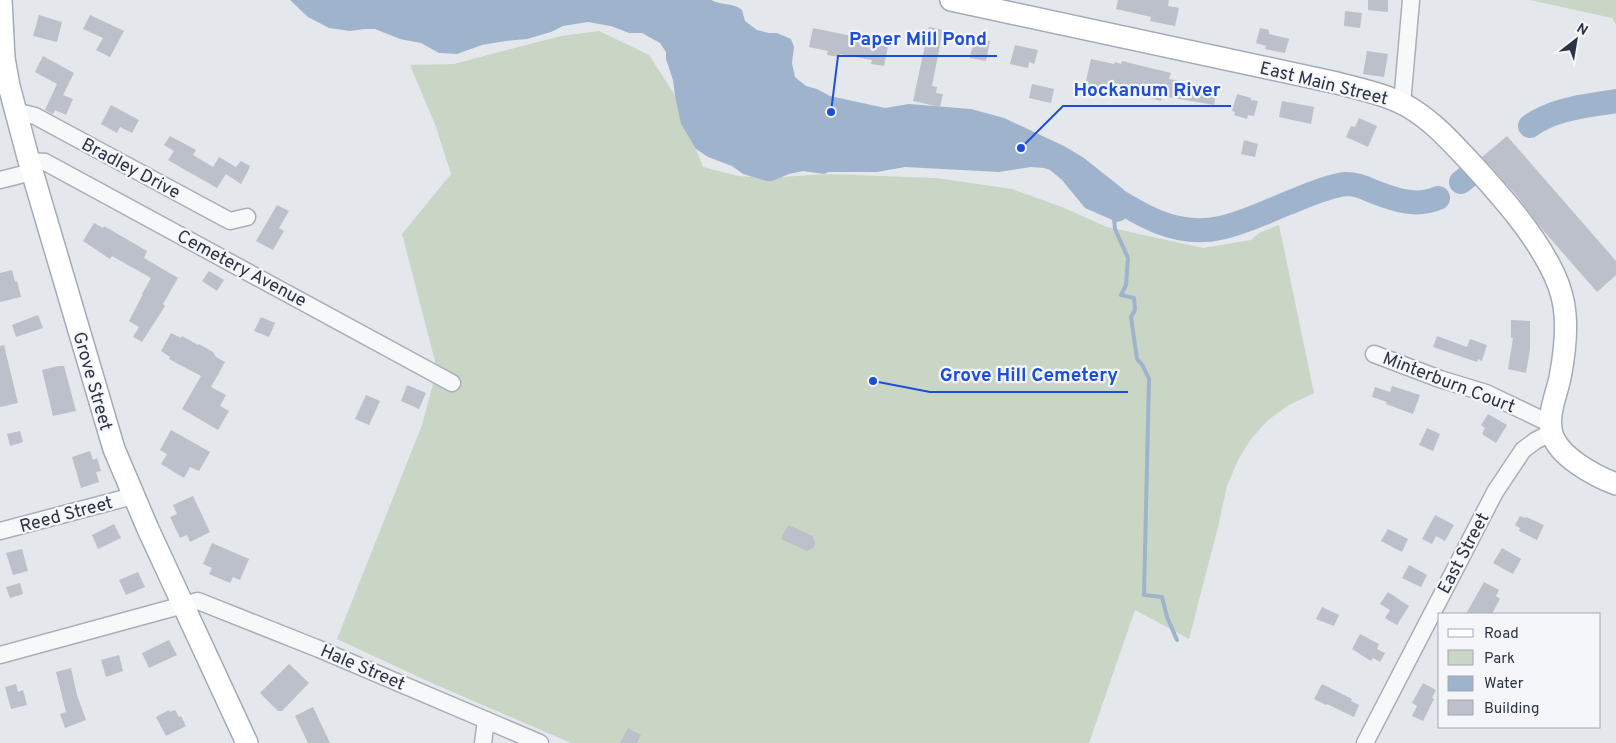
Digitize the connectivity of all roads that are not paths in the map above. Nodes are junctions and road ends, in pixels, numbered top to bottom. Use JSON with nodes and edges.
{"nodes":[{"id":1,"x":1,"y":0,"type":"edge"},
{"id":2,"x":951,"y":0,"type":"edge"},
{"id":3,"x":1411,"y":0,"type":"edge"},
{"id":4,"x":3,"y":65,"type":"edge"},
{"id":5,"x":1402,"y":104,"type":"junction"},
{"id":6,"x":15,"y":111,"type":"junction"},
{"id":7,"x":31,"y":166,"type":"junction"},
{"id":8,"x":0,"y":180,"type":"edge"},
{"id":9,"x":247,"y":217,"type":"dead end"},
{"id":10,"x":1374,"y":354,"type":"dead end"},
{"id":11,"x":452,"y":383,"type":"dead end"},
{"id":12,"x":1551,"y":428,"type":"junction"},
{"id":13,"x":1616,"y":484,"type":"edge"},
{"id":14,"x":133,"y":496,"type":"junction"},
{"id":15,"x":0,"y":531,"type":"edge"},
{"id":16,"x":184,"y":605,"type":"junction"},
{"id":17,"x":0,"y":656,"type":"edge"},
{"id":18,"x":486,"y":720,"type":"junction"},
{"id":19,"x":247,"y":743,"type":"edge"},
{"id":20,"x":483,"y":743,"type":"edge"},
{"id":21,"x":540,"y":743,"type":"edge"},
{"id":22,"x":1365,"y":743,"type":"edge"}],
"edges":[{"from":1,"to":4,"type":"main road","name":"Grove Street"},
{"from":2,"to":5,"type":"main road","name":"East Main Street"},
{"from":3,"to":5,"type":"street"},
{"from":4,"to":6,"type":"main road","name":"Grove Street"},
{"from":5,"to":12,"type":"main road","name":"East Main Street"},
{"from":6,"to":7,"type":"main road","name":"Grove Street"},
{"from":6,"to":9,"type":"street","name":"Bradley Drive"},
{"from":7,"to":8,"type":"street"},
{"from":7,"to":11,"type":"street","name":"Cemetery Avenue"},
{"from":7,"to":14,"type":"main road","name":"Grove Street"},
{"from":10,"to":12,"type":"street","name":"Minterburn Court"},
{"from":12,"to":13,"type":"main road"},
{"from":12,"to":22,"type":"street","name":"East Street"},
{"from":14,"to":15,"type":"street","name":"Reed Street"},
{"from":14,"to":16,"type":"main road","name":"Grove Street"},
{"from":16,"to":17,"type":"street","name":"Hale Street"},
{"from":16,"to":18,"type":"street","name":"Hale Street"},
{"from":16,"to":19,"type":"main road","name":"Grove Street"},
{"from":18,"to":20,"type":"street"},
{"from":18,"to":21,"type":"street","name":"Hale Street"}]}
